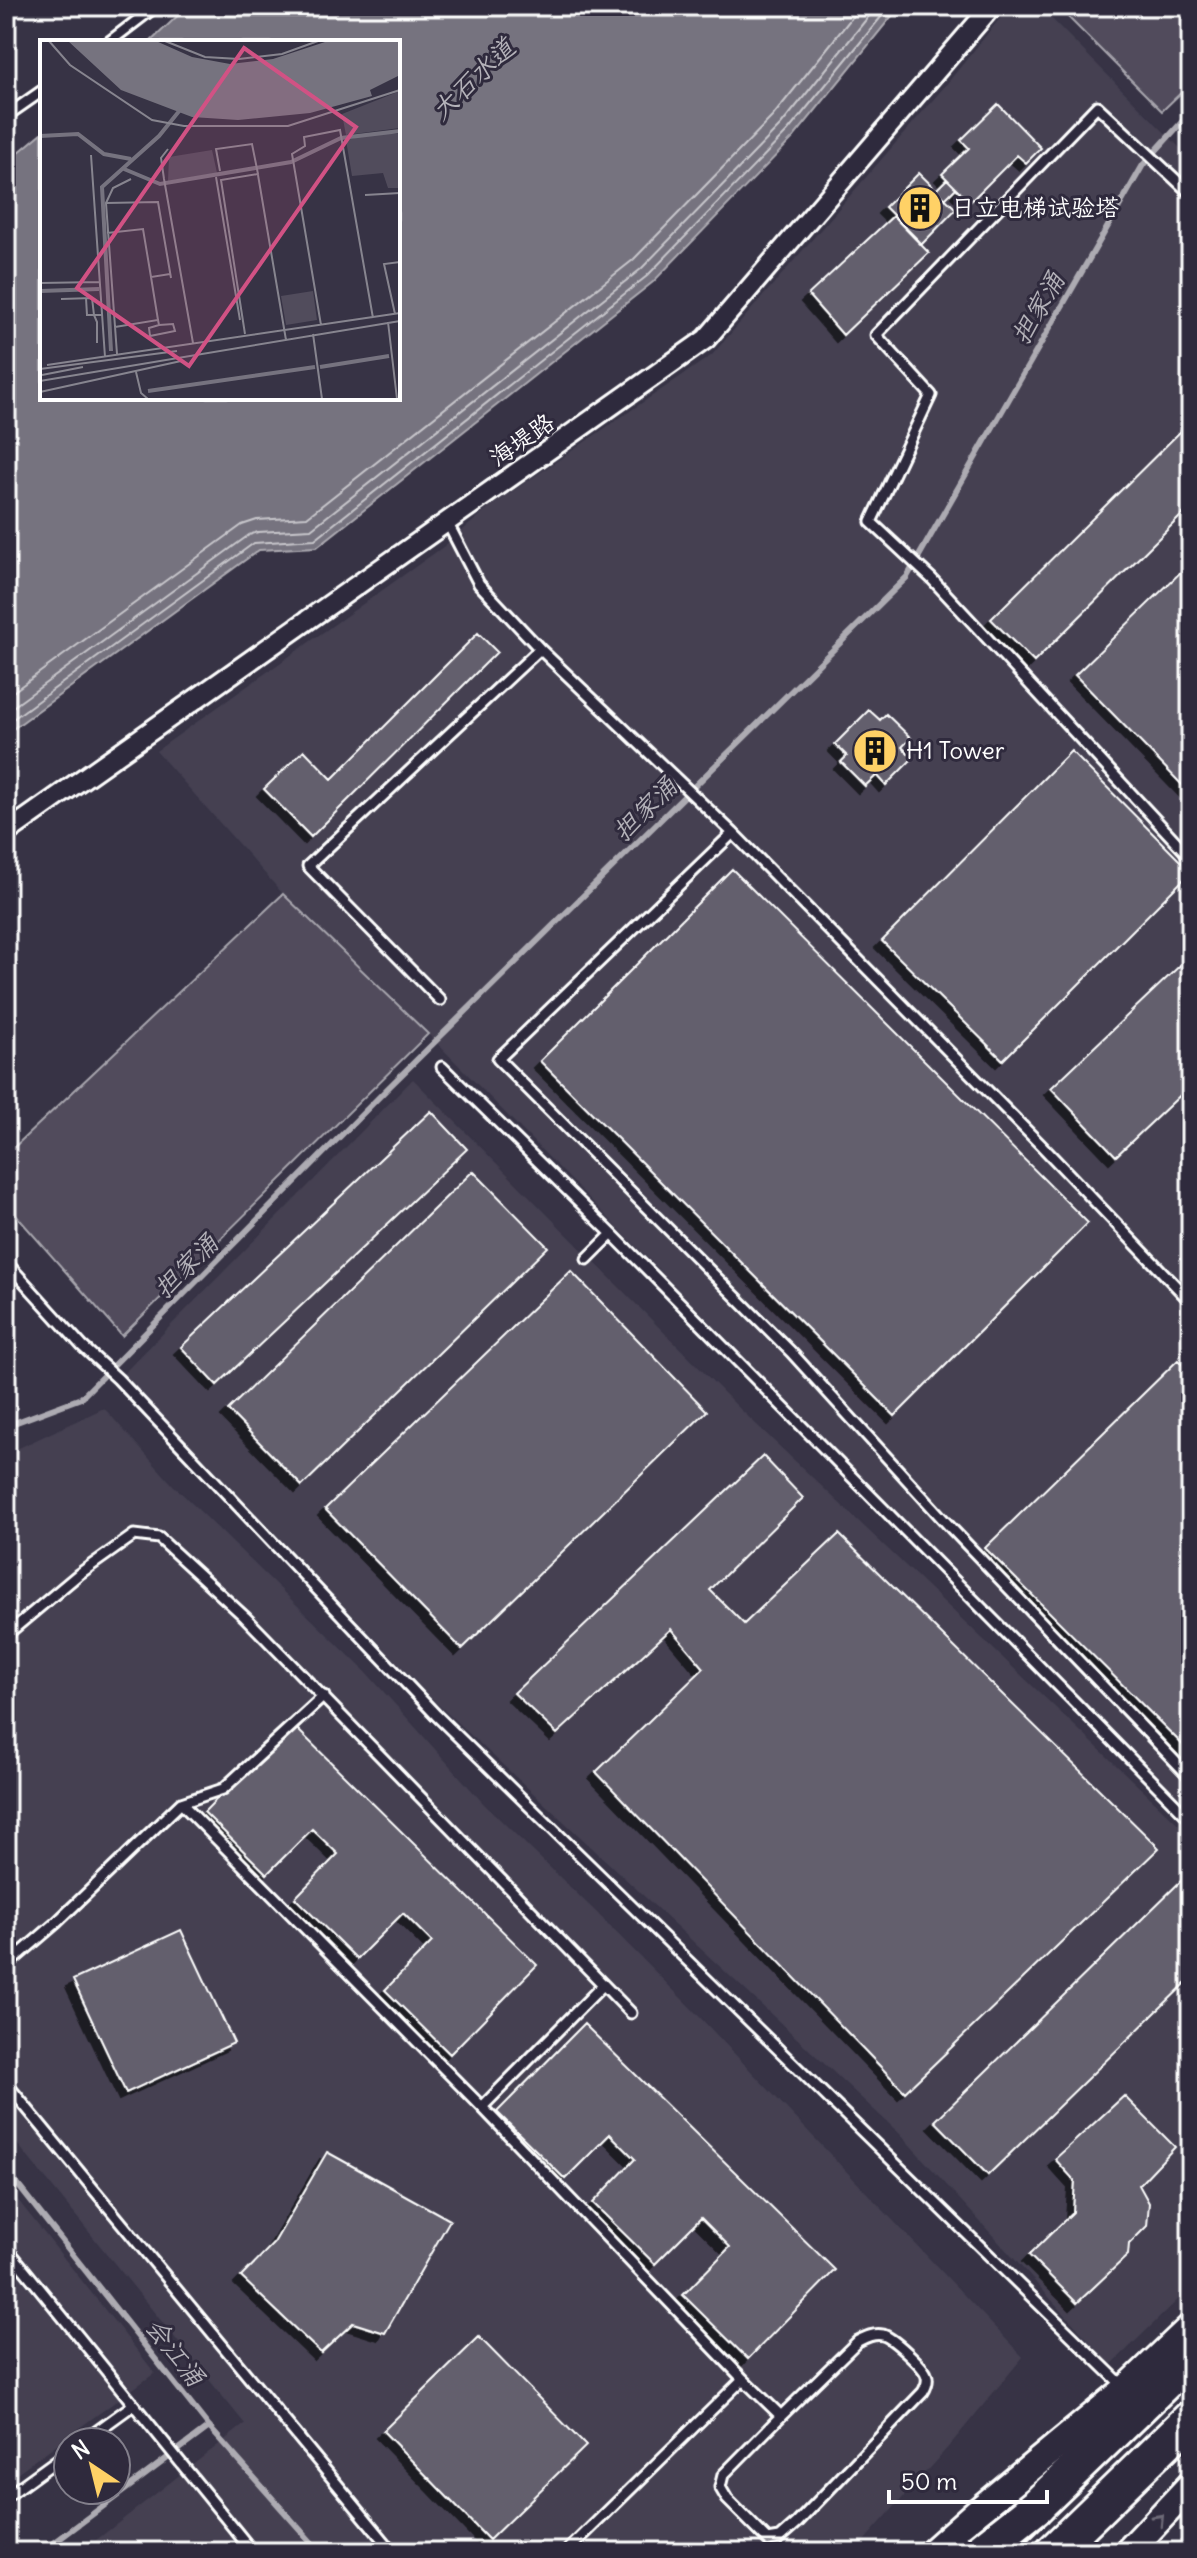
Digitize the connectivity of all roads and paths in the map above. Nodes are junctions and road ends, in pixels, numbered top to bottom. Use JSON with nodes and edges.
{"nodes":[{"id":1,"x":156,"y":6,"type":"edge"},
{"id":2,"x":992,"y":6,"type":"edge"},
{"id":3,"x":112,"y":40,"type":"edge"},
{"id":4,"x":40,"y":92,"type":"edge"},
{"id":5,"x":6,"y":116,"type":"edge"},
{"id":6,"x":1191,"y":194,"type":"edge"},
{"id":7,"x":447,"y":522,"type":"junction"},
{"id":8,"x":540,"y":649,"type":"junction"},
{"id":9,"x":6,"y":833,"type":"edge"},
{"id":10,"x":733,"y":833,"type":"junction"},
{"id":11,"x":1191,"y":858,"type":"edge"},
{"id":12,"x":440,"y":1000,"type":"dead end"},
{"id":13,"x":442,"y":1067,"type":"dead end"},
{"id":14,"x":612,"y":1234,"type":"junction"},
{"id":15,"x":587,"y":1259,"type":"dead end"},
{"id":16,"x":6,"y":1262,"type":"edge"},
{"id":17,"x":1191,"y":1302,"type":"edge"},
{"id":18,"x":6,"y":1635,"type":"edge"},
{"id":19,"x":324,"y":1696,"type":"junction"},
{"id":20,"x":1191,"y":1778,"type":"edge"},
{"id":21,"x":181,"y":1803,"type":"junction"},
{"id":22,"x":1191,"y":1820,"type":"edge"},
{"id":23,"x":6,"y":1966,"type":"edge"},
{"id":24,"x":603,"y":1985,"type":"junction"},
{"id":25,"x":631,"y":2013,"type":"dead end"},
{"id":26,"x":6,"y":2083,"type":"edge"},
{"id":27,"x":482,"y":2107,"type":"junction"},
{"id":28,"x":6,"y":2247,"type":"edge"},
{"id":29,"x":1191,"y":2327,"type":"edge"},
{"id":30,"x":1191,"y":2357,"type":"edge"},
{"id":31,"x":743,"y":2379,"type":"junction"},
{"id":32,"x":1126,"y":2389,"type":"junction"},
{"id":33,"x":133,"y":2405,"type":"junction"},
{"id":34,"x":781,"y":2416,"type":"junction"},
{"id":35,"x":1191,"y":2418,"type":"edge"},
{"id":36,"x":104,"y":2426,"type":"edge"},
{"id":37,"x":52,"y":2464,"type":"edge"},
{"id":38,"x":1191,"y":2485,"type":"edge"},
{"id":39,"x":6,"y":2497,"type":"edge"},
{"id":40,"x":1037,"y":2506,"type":"junction"},
{"id":41,"x":253,"y":2552,"type":"edge"},
{"id":42,"x":393,"y":2552,"type":"edge"},
{"id":43,"x":566,"y":2552,"type":"edge"},
{"id":44,"x":932,"y":2552,"type":"edge"},
{"id":45,"x":979,"y":2552,"type":"edge"},
{"id":46,"x":990,"y":2552,"type":"edge"},
{"id":47,"x":1053,"y":2552,"type":"edge"},
{"id":48,"x":1128,"y":2552,"type":"edge"}],
"edges":[{"from":1,"to":3,"type":"lane"},
{"from":2,"to":7,"type":"street","name":"海堤路"},
{"from":4,"to":5,"type":"lane"},
{"from":6,"to":11,"type":"lane"},
{"from":7,"to":8,"type":"lane"},
{"from":7,"to":9,"type":"street","name":"海堤路"},
{"from":8,"to":10,"type":"lane"},
{"from":8,"to":12,"type":"lane"},
{"from":10,"to":17,"type":"lane"},
{"from":10,"to":20,"type":"lane"},
{"from":13,"to":14,"type":"lane"},
{"from":14,"to":15,"type":"lane"},
{"from":14,"to":22,"type":"lane"},
{"from":16,"to":32,"type":"lane"},
{"from":18,"to":19,"type":"lane"},
{"from":19,"to":21,"type":"lane"},
{"from":19,"to":24,"type":"lane"},
{"from":21,"to":23,"type":"lane"},
{"from":21,"to":27,"type":"lane"},
{"from":24,"to":25,"type":"lane"},
{"from":24,"to":27,"type":"lane"},
{"from":26,"to":42,"type":"lane"},
{"from":27,"to":31,"type":"lane"},
{"from":28,"to":33,"type":"lane"},
{"from":29,"to":32,"type":"main road"},
{"from":30,"to":40,"type":"highway"},
{"from":31,"to":34,"type":"lane"},
{"from":31,"to":43,"type":"lane"},
{"from":32,"to":44,"type":"main road"},
{"from":32,"to":45,"type":"main road"},
{"from":33,"to":36,"type":"lane"},
{"from":33,"to":41,"type":"lane"},
{"from":34,"to":34,"type":"lane"},
{"from":35,"to":47,"type":"highway"},
{"from":37,"to":39,"type":"lane"},
{"from":48,"to":38,"type":"main road","one_way":true},
{"from":40,"to":45,"type":"highway","bridge":true},
{"from":40,"to":46,"type":"highway","bridge":true}]}
